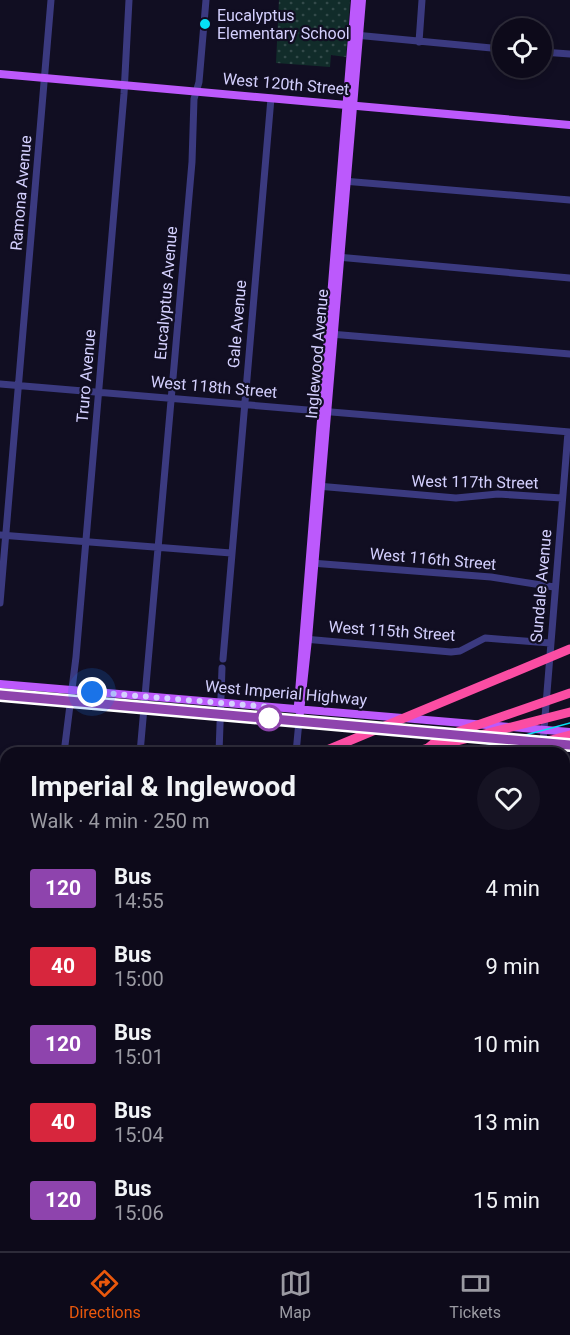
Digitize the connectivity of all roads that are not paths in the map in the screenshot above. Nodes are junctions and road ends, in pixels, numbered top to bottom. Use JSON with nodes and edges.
{"nodes":[{"id":1,"x":51,"y":0,"type":"edge"},
{"id":2,"x":129,"y":0,"type":"edge"},
{"id":3,"x":206,"y":0,"type":"edge"},
{"id":4,"x":355,"y":0,"type":"edge"},
{"id":5,"x":362,"y":0,"type":"edge"},
{"id":6,"x":422,"y":0,"type":"edge"},
{"id":7,"x":355,"y":35,"type":"junction"},
{"id":8,"x":418,"y":42,"type":"junction"},
{"id":9,"x":492,"y":48,"type":"edge"},
{"id":10,"x":552,"y":53,"type":"edge"},
{"id":11,"x":570,"y":54,"type":"edge"},
{"id":12,"x":0,"y":74,"type":"edge"},
{"id":13,"x":45,"y":78,"type":"junction"},
{"id":14,"x":123,"y":85,"type":"junction"},
{"id":15,"x":196,"y":91,"type":"junction"},
{"id":16,"x":271,"y":98,"type":"junction"},
{"id":17,"x":350,"y":105,"type":"junction"},
{"id":18,"x":570,"y":124,"type":"edge"},
{"id":19,"x":344,"y":181,"type":"junction"},
{"id":20,"x":570,"y":200,"type":"edge"},
{"id":21,"x":337,"y":257,"type":"junction"},
{"id":22,"x":570,"y":278,"type":"edge"},
{"id":23,"x":331,"y":334,"type":"junction"},
{"id":24,"x":570,"y":354,"type":"edge"},
{"id":25,"x":0,"y":384,"type":"edge"},
{"id":26,"x":18,"y":385,"type":"junction"},
{"id":27,"x":98,"y":392,"type":"junction"},
{"id":28,"x":170,"y":397,"type":"junction"},
{"id":29,"x":244,"y":403,"type":"junction"},
{"id":30,"x":324,"y":410,"type":"junction"},
{"id":31,"x":569,"y":432,"type":"edge"},
{"id":32,"x":318,"y":486,"type":"junction"},
{"id":33,"x":562,"y":498,"type":"junction"},
{"id":34,"x":3,"y":535,"type":"edge"},
{"id":35,"x":85,"y":543,"type":"junction"},
{"id":36,"x":157,"y":548,"type":"junction"},
{"id":37,"x":231,"y":553,"type":"junction"},
{"id":38,"x":311,"y":563,"type":"junction"},
{"id":39,"x":554,"y":587,"type":"junction"},
{"id":40,"x":0,"y":603,"type":"edge"},
{"id":41,"x":305,"y":639,"type":"junction"},
{"id":42,"x":550,"y":643,"type":"junction"},
{"id":43,"x":570,"y":649,"type":"edge"},
{"id":44,"x":223,"y":659,"type":"dead end"},
{"id":45,"x":222,"y":668,"type":"dead end"},
{"id":46,"x":0,"y":684,"type":"edge"},
{"id":47,"x":72,"y":690,"type":"junction"},
{"id":48,"x":570,"y":693,"type":"edge"},
{"id":49,"x":0,"y":695,"type":"edge"},
{"id":50,"x":146,"y":696,"type":"junction"},
{"id":51,"x":69,"y":701,"type":"junction"},
{"id":52,"x":219,"y":703,"type":"junction"},
{"id":53,"x":144,"y":707,"type":"junction"},
{"id":54,"x":299,"y":710,"type":"junction"},
{"id":55,"x":570,"y":712,"type":"edge"},
{"id":56,"x":220,"y":714,"type":"junction"},
{"id":57,"x":298,"y":721,"type":"junction"},
{"id":58,"x":544,"y":729,"type":"junction"},
{"id":59,"x":570,"y":733,"type":"edge"},
{"id":60,"x":543,"y":742,"type":"junction"},
{"id":61,"x":570,"y":745,"type":"edge"},
{"id":62,"x":65,"y":747,"type":"edge"},
{"id":63,"x":141,"y":747,"type":"edge"},
{"id":64,"x":219,"y":747,"type":"edge"},
{"id":65,"x":296,"y":747,"type":"edge"},
{"id":66,"x":334,"y":747,"type":"edge"},
{"id":67,"x":429,"y":747,"type":"edge"},
{"id":68,"x":432,"y":747,"type":"edge"},
{"id":69,"x":523,"y":747,"type":"edge"}],
"edges":[{"from":1,"to":13,"type":"street","name":"Ramona Avenue"},
{"from":2,"to":14,"type":"street","name":"Truro Avenue"},
{"from":3,"to":15,"type":"street","name":"Eucalyptus Avenue"},
{"from":4,"to":7,"type":"main road","name":"Inglewood Avenue"},
{"from":5,"to":7,"type":"main road","name":"Inglewood Avenue"},
{"from":6,"to":8,"type":"street"},
{"from":7,"to":8,"type":"street"},
{"from":7,"to":17,"type":"main road","name":"Inglewood Avenue"},
{"from":8,"to":9,"type":"street"},
{"from":10,"to":11,"type":"street"},
{"from":12,"to":13,"type":"main road","name":"West 120th Street"},
{"from":13,"to":14,"type":"main road","name":"West 120th Street"},
{"from":13,"to":26,"type":"street","name":"Ramona Avenue"},
{"from":14,"to":15,"type":"main road","name":"West 120th Street"},
{"from":14,"to":27,"type":"street","name":"Truro Avenue"},
{"from":15,"to":16,"type":"main road","name":"West 120th Street"},
{"from":15,"to":28,"type":"street","name":"Eucalyptus Avenue"},
{"from":16,"to":17,"type":"main road","name":"West 120th Street"},
{"from":16,"to":29,"type":"street","name":"Gale Avenue"},
{"from":17,"to":18,"type":"main road","name":"West 120th Street"},
{"from":17,"to":19,"type":"main road","name":"Inglewood Avenue"},
{"from":19,"to":20,"type":"street"},
{"from":19,"to":21,"type":"main road","name":"Inglewood Avenue"},
{"from":21,"to":22,"type":"street"},
{"from":21,"to":23,"type":"main road","name":"Inglewood Avenue"},
{"from":23,"to":24,"type":"street"},
{"from":23,"to":30,"type":"main road","name":"Inglewood Avenue"},
{"from":25,"to":26,"type":"street","name":"West 118th Street"},
{"from":26,"to":27,"type":"street","name":"West 118th Street"},
{"from":26,"to":34,"type":"street","name":"Ramona Avenue"},
{"from":27,"to":28,"type":"street","name":"West 118th Street"},
{"from":27,"to":35,"type":"street","name":"Truro Avenue"},
{"from":28,"to":29,"type":"street","name":"West 118th Street"},
{"from":28,"to":36,"type":"street","name":"Eucalyptus Avenue"},
{"from":29,"to":30,"type":"street","name":"West 118th Street"},
{"from":29,"to":37,"type":"street","name":"Gale Avenue"},
{"from":30,"to":31,"type":"street","name":"West 118th Street"},
{"from":30,"to":32,"type":"main road","name":"Inglewood Avenue"},
{"from":31,"to":33,"type":"street","name":"Sundale Avenue"},
{"from":32,"to":33,"type":"street","name":"West 117th Street"},
{"from":32,"to":38,"type":"main road","name":"Inglewood Avenue"},
{"from":33,"to":39,"type":"street","name":"Sundale Avenue"},
{"from":34,"to":35,"type":"street"},
{"from":34,"to":40,"type":"street","name":"Ramona Avenue"},
{"from":35,"to":36,"type":"street"},
{"from":35,"to":47,"type":"street","name":"Truro Avenue"},
{"from":36,"to":37,"type":"street"},
{"from":36,"to":50,"type":"street","name":"Eucalyptus Avenue"},
{"from":37,"to":44,"type":"street","name":"Gale Avenue"},
{"from":38,"to":39,"type":"street","name":"West 116th Street"},
{"from":38,"to":41,"type":"main road","name":"Inglewood Avenue"},
{"from":39,"to":42,"type":"street","name":"Sundale Avenue"},
{"from":41,"to":42,"type":"street","name":"West 115th Street"},
{"from":41,"to":54,"type":"main road","name":"Inglewood Avenue"},
{"from":42,"to":58,"type":"street","name":"Sundale Avenue"},
{"from":43,"to":66,"type":"highway","bridge":true},
{"from":45,"to":52,"type":"street"},
{"from":46,"to":47,"type":"main road","name":"West Imperial Highway"},
{"from":47,"to":50,"type":"main road","name":"West Imperial Highway"},
{"from":47,"to":51,"type":"street","name":"Truro Avenue"},
{"from":48,"to":67,"type":"highway","bridge":true},
{"from":49,"to":51,"type":"main road","name":"West Imperial Highway"},
{"from":50,"to":52,"type":"main road","name":"West Imperial Highway"},
{"from":50,"to":53,"type":"street","name":"Eucalyptus Avenue"},
{"from":51,"to":53,"type":"main road","name":"West Imperial Highway"},
{"from":51,"to":62,"type":"street","name":"Truro Avenue"},
{"from":52,"to":54,"type":"main road","name":"West Imperial Highway"},
{"from":52,"to":56,"type":"street"},
{"from":53,"to":56,"type":"main road","name":"West Imperial Highway"},
{"from":53,"to":63,"type":"street","name":"Eucalyptus Avenue"},
{"from":54,"to":57,"type":"main road","name":"Inglewood Avenue"},
{"from":54,"to":58,"type":"main road","name":"West Imperial Highway"},
{"from":55,"to":68,"type":"highway","bridge":true},
{"from":56,"to":57,"type":"main road","name":"West Imperial Highway"},
{"from":56,"to":64,"type":"street"},
{"from":57,"to":60,"type":"main road","name":"West Imperial Highway"},
{"from":57,"to":65,"type":"street"},
{"from":58,"to":59,"type":"main road","name":"West Imperial Highway"},
{"from":58,"to":60,"type":"street","name":"Sundale Avenue"},
{"from":59,"to":69,"type":"highway","bridge":true},
{"from":60,"to":61,"type":"main road","name":"West Imperial Highway"}]}
